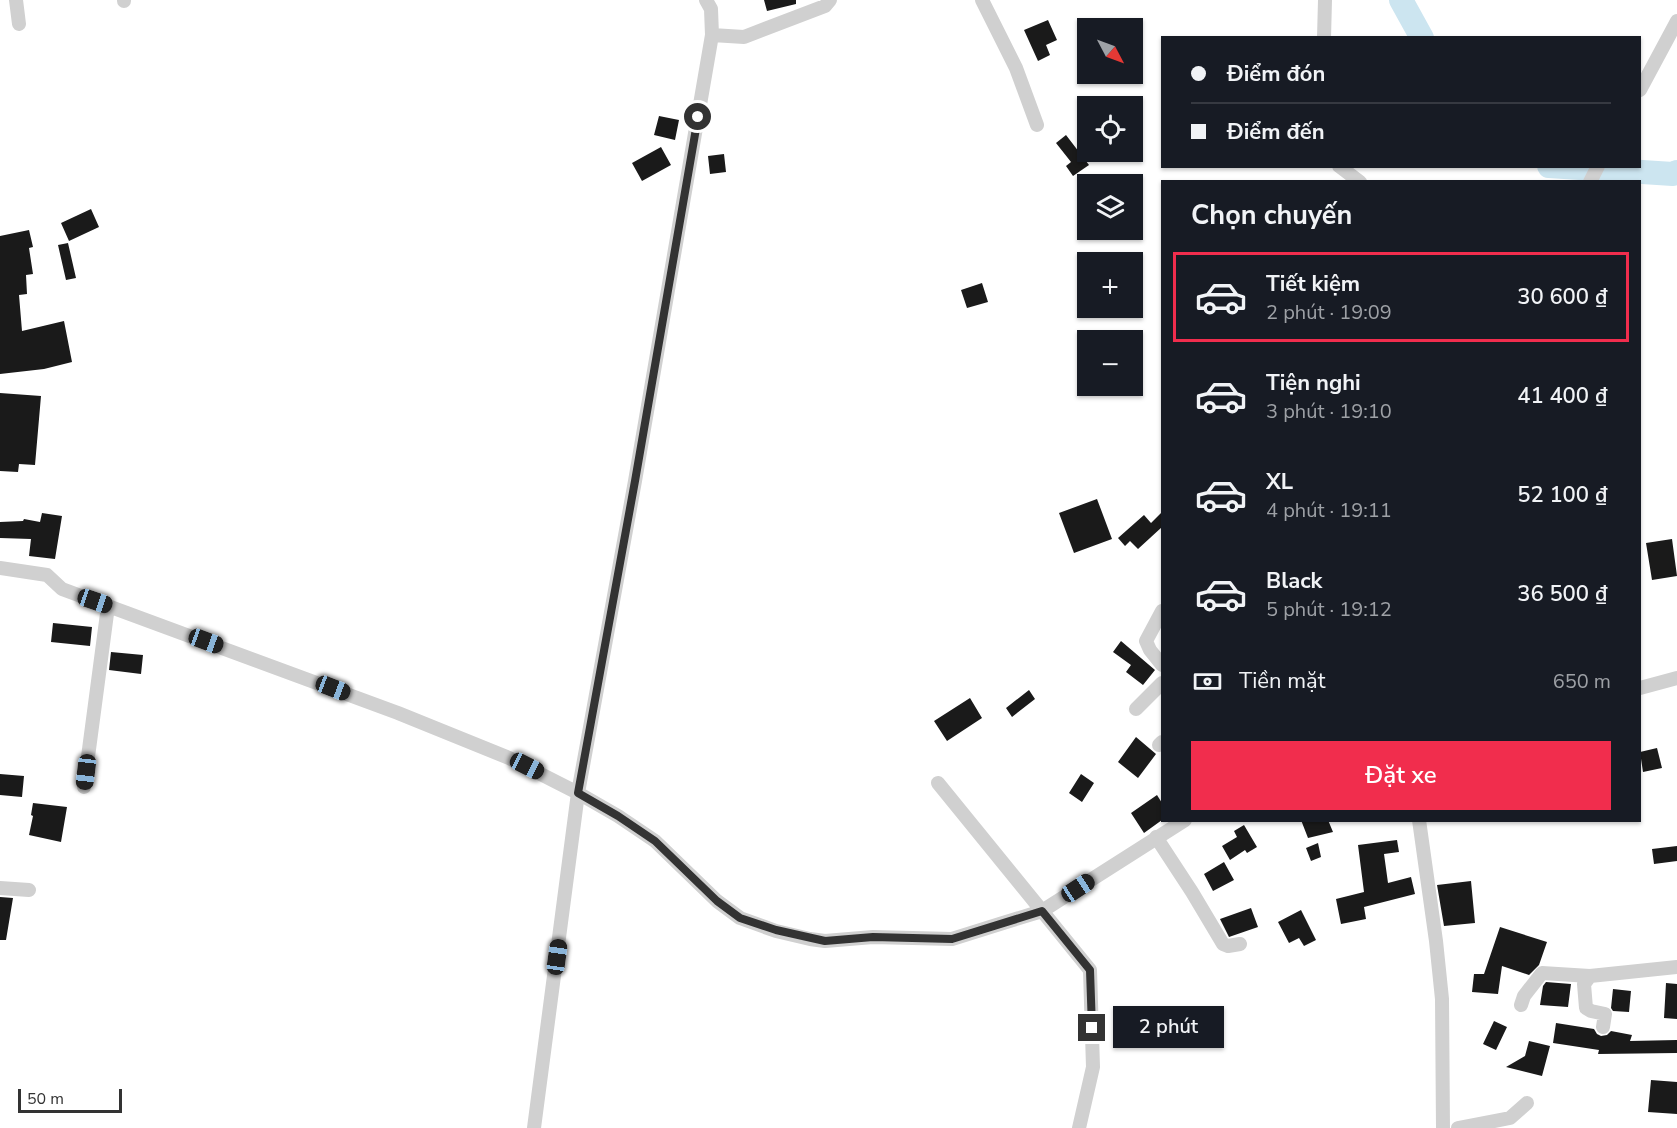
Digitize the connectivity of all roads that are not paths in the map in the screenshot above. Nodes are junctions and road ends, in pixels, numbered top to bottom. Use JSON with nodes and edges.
{"nodes":[{"id":1,"x":16,"y":0,"type":"edge"},
{"id":2,"x":706,"y":0,"type":"edge"},
{"id":3,"x":830,"y":0,"type":"edge"},
{"id":4,"x":982,"y":0,"type":"edge"},
{"id":5,"x":1325,"y":0,"type":"edge"},
{"id":6,"x":1677,"y":21,"type":"edge"},
{"id":7,"x":19,"y":24,"type":"dead end"},
{"id":8,"x":712,"y":35,"type":"junction"},
{"id":9,"x":1324,"y":36,"type":"edge"},
{"id":10,"x":1641,"y":88,"type":"edge"},
{"id":11,"x":1037,"y":125,"type":"dead end"},
{"id":12,"x":1342,"y":168,"type":"edge"},
{"id":13,"x":1357,"y":180,"type":"edge"},
{"id":14,"x":0,"y":568,"type":"edge"},
{"id":15,"x":108,"y":606,"type":"junction"},
{"id":16,"x":1161,"y":613,"type":"edge"},
{"id":17,"x":1161,"y":664,"type":"edge"},
{"id":18,"x":1677,"y":678,"type":"edge"},
{"id":19,"x":1161,"y":685,"type":"edge"},
{"id":20,"x":1641,"y":688,"type":"edge"},
{"id":21,"x":1136,"y":709,"type":"dead end"},
{"id":22,"x":938,"y":783,"type":"dead end"},
{"id":23,"x":84,"y":787,"type":"dead end"},
{"id":24,"x":578,"y":793,"type":"junction"},
{"id":25,"x":1182,"y":822,"type":"edge"},
{"id":26,"x":1419,"y":822,"type":"edge"},
{"id":27,"x":1156,"y":837,"type":"junction"},
{"id":28,"x":0,"y":888,"type":"edge"},
{"id":29,"x":29,"y":890,"type":"dead end"},
{"id":30,"x":1042,"y":911,"type":"junction"},
{"id":31,"x":1240,"y":944,"type":"dead end"},
{"id":32,"x":1677,"y":967,"type":"edge"},
{"id":33,"x":1590,"y":976,"type":"junction"},
{"id":34,"x":1521,"y":1005,"type":"dead end"},
{"id":35,"x":1604,"y":1027,"type":"dead end"},
{"id":36,"x":1527,"y":1103,"type":"dead end"},
{"id":37,"x":534,"y":1128,"type":"edge"},
{"id":38,"x":1079,"y":1128,"type":"edge"},
{"id":39,"x":1443,"y":1128,"type":"edge"},
{"id":40,"x":1458,"y":1128,"type":"edge"}],
"edges":[{"from":1,"to":7,"type":"street"},
{"from":2,"to":8,"type":"street"},
{"from":3,"to":8,"type":"street"},
{"from":4,"to":11,"type":"street"},
{"from":5,"to":9,"type":"street"},
{"from":6,"to":10,"type":"street"},
{"from":8,"to":24,"type":"street"},
{"from":12,"to":13,"type":"street"},
{"from":14,"to":15,"type":"street"},
{"from":15,"to":23,"type":"street"},
{"from":15,"to":24,"type":"street"},
{"from":16,"to":17,"type":"street"},
{"from":18,"to":20,"type":"street"},
{"from":19,"to":21,"type":"street"},
{"from":22,"to":30,"type":"street"},
{"from":24,"to":30,"type":"street"},
{"from":24,"to":37,"type":"street"},
{"from":25,"to":27,"type":"street"},
{"from":26,"to":39,"type":"street"},
{"from":27,"to":30,"type":"street"},
{"from":27,"to":31,"type":"street"},
{"from":28,"to":29,"type":"street"},
{"from":30,"to":38,"type":"street"},
{"from":32,"to":33,"type":"street"},
{"from":33,"to":34,"type":"street"},
{"from":33,"to":35,"type":"street"},
{"from":36,"to":40,"type":"street"}]}
